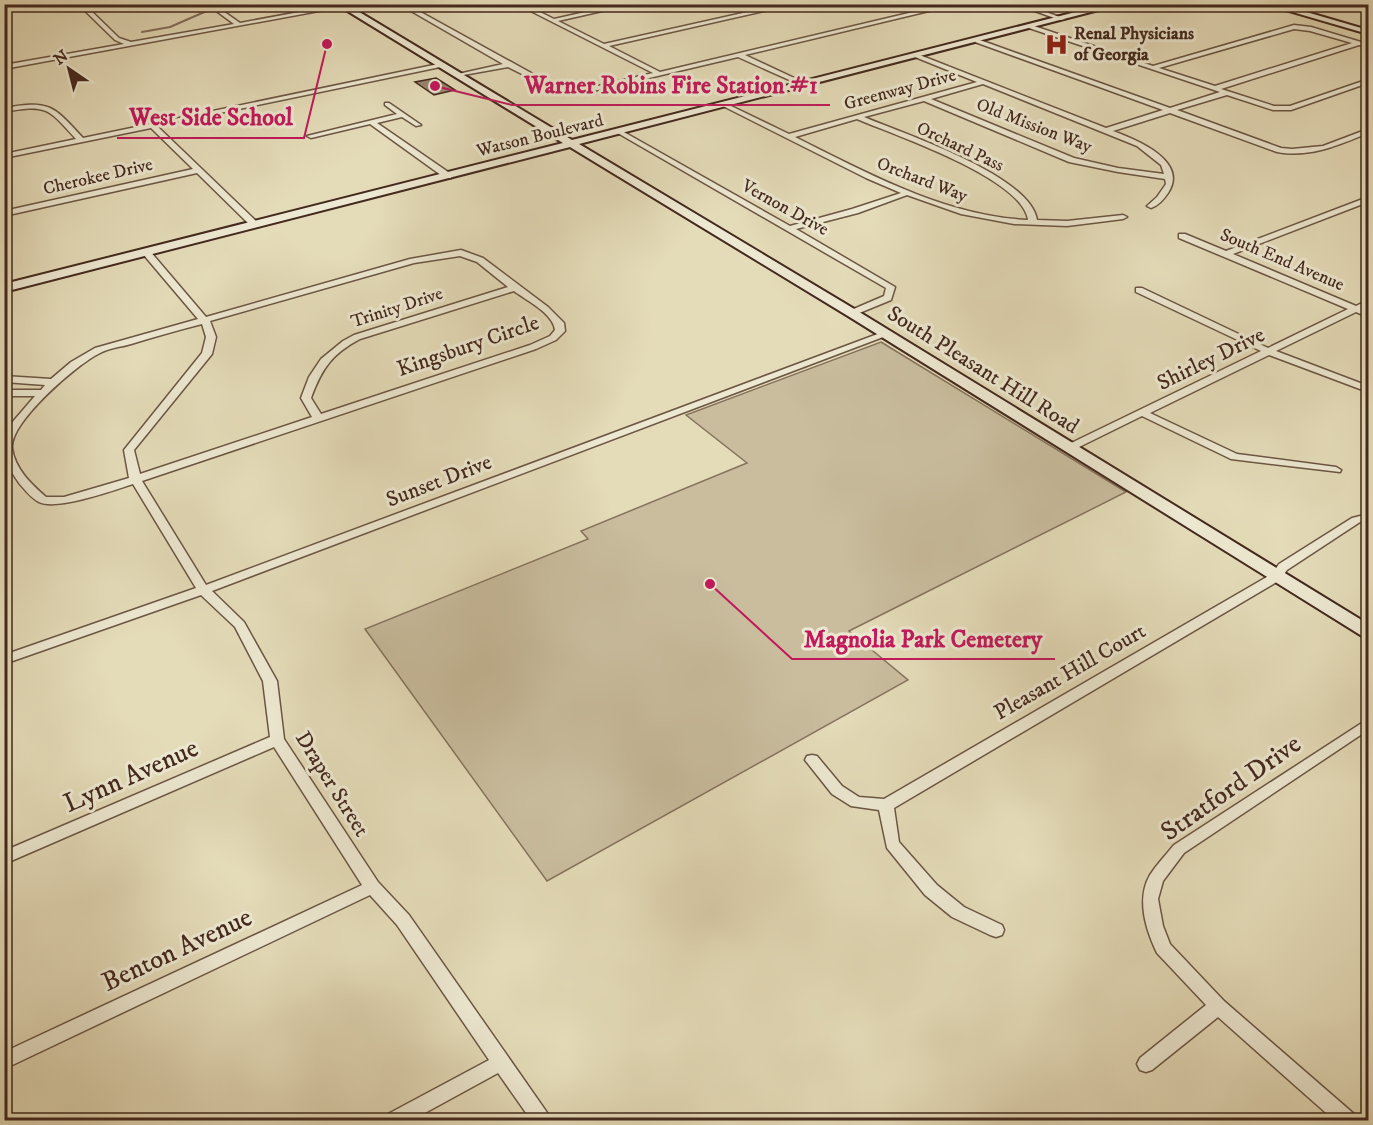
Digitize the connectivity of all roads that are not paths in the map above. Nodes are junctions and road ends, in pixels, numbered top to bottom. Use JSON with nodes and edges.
{"nodes":[{"id":1,"x":80,"y":4,"type":"edge"},
{"id":2,"x":209,"y":4,"type":"edge"},
{"id":3,"x":401,"y":4,"type":"edge"},
{"id":4,"x":519,"y":4,"type":"edge"},
{"id":5,"x":631,"y":4,"type":"edge"},
{"id":6,"x":793,"y":4,"type":"edge"},
{"id":7,"x":956,"y":4,"type":"edge"},
{"id":8,"x":1017,"y":4,"type":"edge"},
{"id":9,"x":1118,"y":4,"type":"edge"},
{"id":10,"x":1205,"y":4,"type":"edge"},
{"id":11,"x":1236,"y":4,"type":"edge"},
{"id":12,"x":1269,"y":4,"type":"edge"},
{"id":13,"x":342,"y":5,"type":"edge"},
{"id":14,"x":1051,"y":6,"type":"dead end"},
{"id":15,"x":1038,"y":12,"type":"junction"},
{"id":16,"x":1062,"y":19,"type":"junction"},
{"id":17,"x":552,"y":21,"type":"junction"},
{"id":18,"x":239,"y":26,"type":"junction"},
{"id":19,"x":1031,"y":27,"type":"junction"},
{"id":20,"x":1368,"y":32,"type":"edge"},
{"id":21,"x":1368,"y":40,"type":"edge"},
{"id":22,"x":977,"y":41,"type":"junction"},
{"id":23,"x":1358,"y":43,"type":"junction"},
{"id":24,"x":131,"y":44,"type":"junction"},
{"id":25,"x":602,"y":46,"type":"junction"},
{"id":26,"x":1368,"y":46,"type":"edge"},
{"id":27,"x":739,"y":55,"type":"junction"},
{"id":28,"x":917,"y":56,"type":"junction"},
{"id":29,"x":443,"y":65,"type":"junction"},
{"id":30,"x":509,"y":65,"type":"junction"},
{"id":31,"x":4,"y":66,"type":"edge"},
{"id":32,"x":1152,"y":68,"type":"junction"},
{"id":33,"x":658,"y":73,"type":"junction"},
{"id":34,"x":460,"y":75,"type":"junction"},
{"id":35,"x":1368,"y":81,"type":"edge"},
{"id":36,"x":984,"y":82,"type":"junction"},
{"id":37,"x":805,"y":85,"type":"junction"},
{"id":38,"x":1213,"y":89,"type":"junction"},
{"id":39,"x":1226,"y":93,"type":"junction"},
{"id":40,"x":925,"y":99,"type":"junction"},
{"id":41,"x":387,"y":104,"type":"dead end"},
{"id":42,"x":725,"y":105,"type":"junction"},
{"id":43,"x":4,"y":110,"type":"edge"},
{"id":44,"x":1170,"y":111,"type":"junction"},
{"id":45,"x":403,"y":115,"type":"junction"},
{"id":46,"x":857,"y":117,"type":"junction"},
{"id":47,"x":372,"y":122,"type":"junction"},
{"id":48,"x":323,"y":123,"type":"dead end"},
{"id":49,"x":152,"y":125,"type":"junction"},
{"id":50,"x":418,"y":125,"type":"dead end"},
{"id":51,"x":1108,"y":130,"type":"junction"},
{"id":52,"x":333,"y":131,"type":"junction"},
{"id":53,"x":1368,"y":131,"type":"edge"},
{"id":54,"x":620,"y":132,"type":"junction"},
{"id":55,"x":311,"y":136,"type":"dead end"},
{"id":56,"x":789,"y":136,"type":"junction"},
{"id":57,"x":81,"y":140,"type":"junction"},
{"id":58,"x":573,"y":144,"type":"junction"},
{"id":59,"x":4,"y":156,"type":"edge"},
{"id":60,"x":198,"y":170,"type":"junction"},
{"id":61,"x":448,"y":176,"type":"junction"},
{"id":62,"x":1170,"y":177,"type":"junction"},
{"id":63,"x":907,"y":193,"type":"junction"},
{"id":64,"x":1368,"y":199,"type":"edge"},
{"id":65,"x":1151,"y":206,"type":"dead end"},
{"id":66,"x":4,"y":214,"type":"edge"},
{"id":67,"x":1123,"y":217,"type":"dead end"},
{"id":68,"x":1033,"y":223,"type":"junction"},
{"id":69,"x":255,"y":225,"type":"junction"},
{"id":70,"x":792,"y":228,"type":"junction"},
{"id":71,"x":1182,"y":236,"type":"dead end"},
{"id":72,"x":146,"y":252,"type":"junction"},
{"id":73,"x":1226,"y":254,"type":"junction"},
{"id":74,"x":4,"y":288,"type":"edge"},
{"id":75,"x":514,"y":288,"type":"junction"},
{"id":76,"x":1139,"y":290,"type":"dead end"},
{"id":77,"x":1368,"y":303,"type":"edge"},
{"id":78,"x":1357,"y":309,"type":"junction"},
{"id":79,"x":852,"y":313,"type":"junction"},
{"id":80,"x":1368,"y":314,"type":"edge"},
{"id":81,"x":205,"y":321,"type":"junction"},
{"id":82,"x":886,"y":334,"type":"junction"},
{"id":83,"x":1270,"y":352,"type":"junction"},
{"id":84,"x":4,"y":379,"type":"edge"},
{"id":85,"x":53,"y":382,"type":"junction"},
{"id":86,"x":1368,"y":388,"type":"edge"},
{"id":87,"x":4,"y":393,"type":"edge"},
{"id":88,"x":45,"y":393,"type":"junction"},
{"id":89,"x":1143,"y":413,"type":"junction"},
{"id":90,"x":318,"y":418,"type":"junction"},
{"id":91,"x":1069,"y":448,"type":"junction"},
{"id":92,"x":8,"y":466,"type":"edge"},
{"id":93,"x":1336,"y":470,"type":"dead end"},
{"id":94,"x":135,"y":478,"type":"junction"},
{"id":95,"x":1368,"y":517,"type":"edge"},
{"id":96,"x":1276,"y":577,"type":"junction"},
{"id":97,"x":203,"y":590,"type":"junction"},
{"id":98,"x":1368,"y":632,"type":"edge"},
{"id":99,"x":4,"y":660,"type":"edge"},
{"id":100,"x":1368,"y":724,"type":"edge"},
{"id":101,"x":277,"y":740,"type":"junction"},
{"id":102,"x":812,"y":760,"type":"dead end"},
{"id":103,"x":886,"y":805,"type":"junction"},
{"id":104,"x":4,"y":858,"type":"edge"},
{"id":105,"x":372,"y":887,"type":"junction"},
{"id":106,"x":996,"y":930,"type":"dead end"},
{"id":107,"x":1218,"y":1006,"type":"junction"},
{"id":108,"x":4,"y":1061,"type":"edge"},
{"id":109,"x":502,"y":1062,"type":"junction"},
{"id":110,"x":1146,"y":1064,"type":"dead end"},
{"id":111,"x":395,"y":1120,"type":"edge"},
{"id":112,"x":541,"y":1120,"type":"edge"},
{"id":113,"x":1347,"y":1120,"type":"edge"}],
"edges":[{"from":1,"to":24,"type":"street"},
{"from":2,"to":18,"type":"street"},
{"from":3,"to":30,"type":"street"},
{"from":4,"to":17,"type":"street"},
{"from":5,"to":17,"type":"street"},
{"from":6,"to":25,"type":"street"},
{"from":7,"to":27,"type":"street"},
{"from":8,"to":15,"type":"street"},
{"from":9,"to":16,"type":"street","name":"Watson Boulevard"},
{"from":10,"to":11,"type":"street"},
{"from":12,"to":20,"type":"street"},
{"from":13,"to":18,"type":"street"},
{"from":13,"to":29,"type":"street","name":"South Pleasant Hill Road"},
{"from":14,"to":15,"type":"street"},
{"from":15,"to":16,"type":"street"},
{"from":16,"to":19,"type":"street","name":"Watson Boulevard"},
{"from":17,"to":25,"type":"street"},
{"from":18,"to":24,"type":"street"},
{"from":19,"to":22,"type":"street","name":"Watson Boulevard"},
{"from":19,"to":32,"type":"street"},
{"from":21,"to":23,"type":"street"},
{"from":22,"to":28,"type":"street","name":"Watson Boulevard"},
{"from":22,"to":44,"type":"street"},
{"from":23,"to":26,"type":"street"},
{"from":23,"to":32,"type":"street"},
{"from":23,"to":38,"type":"street"},
{"from":24,"to":31,"type":"street"},
{"from":25,"to":33,"type":"street"},
{"from":27,"to":33,"type":"street"},
{"from":27,"to":37,"type":"street"},
{"from":28,"to":36,"type":"street"},
{"from":28,"to":37,"type":"street","name":"Watson Boulevard"},
{"from":29,"to":34,"type":"street","name":"South Pleasant Hill Road"},
{"from":29,"to":49,"type":"street"},
{"from":30,"to":33,"type":"street"},
{"from":30,"to":34,"type":"street"},
{"from":32,"to":38,"type":"street"},
{"from":34,"to":58,"type":"street","name":"South Pleasant Hill Road"},
{"from":35,"to":39,"type":"street"},
{"from":36,"to":40,"type":"street","name":"Greenway Drive"},
{"from":36,"to":51,"type":"street"},
{"from":37,"to":42,"type":"street","name":"Watson Boulevard"},
{"from":38,"to":39,"type":"street"},
{"from":39,"to":44,"type":"street"},
{"from":40,"to":46,"type":"street","name":"Greenway Drive"},
{"from":40,"to":62,"type":"street","name":"Old Mission Way"},
{"from":41,"to":45,"type":"street"},
{"from":42,"to":54,"type":"street","name":"Watson Boulevard"},
{"from":42,"to":56,"type":"street","name":"Orchard Way"},
{"from":43,"to":57,"type":"street"},
{"from":44,"to":51,"type":"street"},
{"from":44,"to":53,"type":"street"},
{"from":45,"to":47,"type":"street"},
{"from":45,"to":50,"type":"street"},
{"from":46,"to":56,"type":"street","name":"Greenway Drive"},
{"from":46,"to":68,"type":"street","name":"Orchard Pass"},
{"from":47,"to":52,"type":"street"},
{"from":47,"to":61,"type":"street"},
{"from":48,"to":52,"type":"street"},
{"from":49,"to":57,"type":"street"},
{"from":49,"to":60,"type":"street"},
{"from":51,"to":62,"type":"street"},
{"from":52,"to":55,"type":"street"},
{"from":54,"to":58,"type":"street","name":"Watson Boulevard"},
{"from":54,"to":70,"type":"street","name":"Vernon Drive"},
{"from":56,"to":63,"type":"street","name":"Orchard Way"},
{"from":57,"to":59,"type":"street"},
{"from":58,"to":61,"type":"street","name":"Watson Boulevard"},
{"from":58,"to":79,"type":"street","name":"South Pleasant Hill Road"},
{"from":60,"to":66,"type":"street","name":"Cherokee Drive"},
{"from":60,"to":69,"type":"street"},
{"from":61,"to":69,"type":"street","name":"Watson Boulevard"},
{"from":62,"to":65,"type":"street"},
{"from":63,"to":68,"type":"street","name":"Orchard Way"},
{"from":63,"to":70,"type":"street"},
{"from":64,"to":73,"type":"street"},
{"from":67,"to":68,"type":"street","name":"Orchard Way"},
{"from":69,"to":72,"type":"street","name":"Watson Boulevard"},
{"from":70,"to":79,"type":"street","name":"Vernon Drive"},
{"from":71,"to":73,"type":"street","name":"South End Avenue"},
{"from":72,"to":74,"type":"street","name":"Watson Boulevard"},
{"from":72,"to":81,"type":"street"},
{"from":73,"to":78,"type":"street","name":"South End Avenue"},
{"from":75,"to":81,"type":"street","name":"Kingsbury Circle"},
{"from":75,"to":90,"type":"street","name":"Trinity Drive"},
{"from":75,"to":90,"type":"street","name":"Kingsbury Circle"},
{"from":76,"to":83,"type":"street"},
{"from":77,"to":78,"type":"street","name":"Shirley Drive"},
{"from":78,"to":80,"type":"street","name":"South End Avenue"},
{"from":78,"to":83,"type":"street","name":"Shirley Drive"},
{"from":79,"to":82,"type":"street","name":"South Pleasant Hill Road"},
{"from":81,"to":85,"type":"street","name":"Kingsbury Circle"},
{"from":81,"to":94,"type":"street","name":"Draper Street"},
{"from":82,"to":91,"type":"street","name":"South Pleasant Hill Road"},
{"from":82,"to":97,"type":"street","name":"Sunset Drive"},
{"from":83,"to":86,"type":"street"},
{"from":83,"to":89,"type":"street","name":"Shirley Drive"},
{"from":84,"to":85,"type":"street"},
{"from":85,"to":88,"type":"street","name":"Kingsbury Circle"},
{"from":87,"to":88,"type":"street"},
{"from":88,"to":92,"type":"street","name":"Kingsbury Circle"},
{"from":89,"to":91,"type":"street","name":"Shirley Drive"},
{"from":89,"to":93,"type":"street"},
{"from":90,"to":94,"type":"street","name":"Kingsbury Circle"},
{"from":91,"to":96,"type":"street","name":"South Pleasant Hill Road"},
{"from":92,"to":94,"type":"street","name":"Kingsbury Circle"},
{"from":94,"to":97,"type":"street","name":"Draper Street"},
{"from":95,"to":96,"type":"street","name":"Pleasant Hill Court"},
{"from":96,"to":98,"type":"street","name":"South Pleasant Hill Road"},
{"from":96,"to":103,"type":"street","name":"Pleasant Hill Court"},
{"from":97,"to":99,"type":"street","name":"Sunset Drive"},
{"from":97,"to":101,"type":"street","name":"Draper Street"},
{"from":100,"to":107,"type":"street","name":"Stratford Drive"},
{"from":101,"to":104,"type":"street","name":"Lynn Avenue"},
{"from":101,"to":105,"type":"street","name":"Draper Street"},
{"from":102,"to":103,"type":"street"},
{"from":103,"to":106,"type":"street"},
{"from":105,"to":108,"type":"street","name":"Benton Avenue"},
{"from":105,"to":109,"type":"street","name":"Draper Street"},
{"from":107,"to":110,"type":"street"},
{"from":107,"to":113,"type":"street","name":"Stratford Drive"},
{"from":109,"to":111,"type":"street"},
{"from":109,"to":112,"type":"street","name":"Draper Street"}]}
